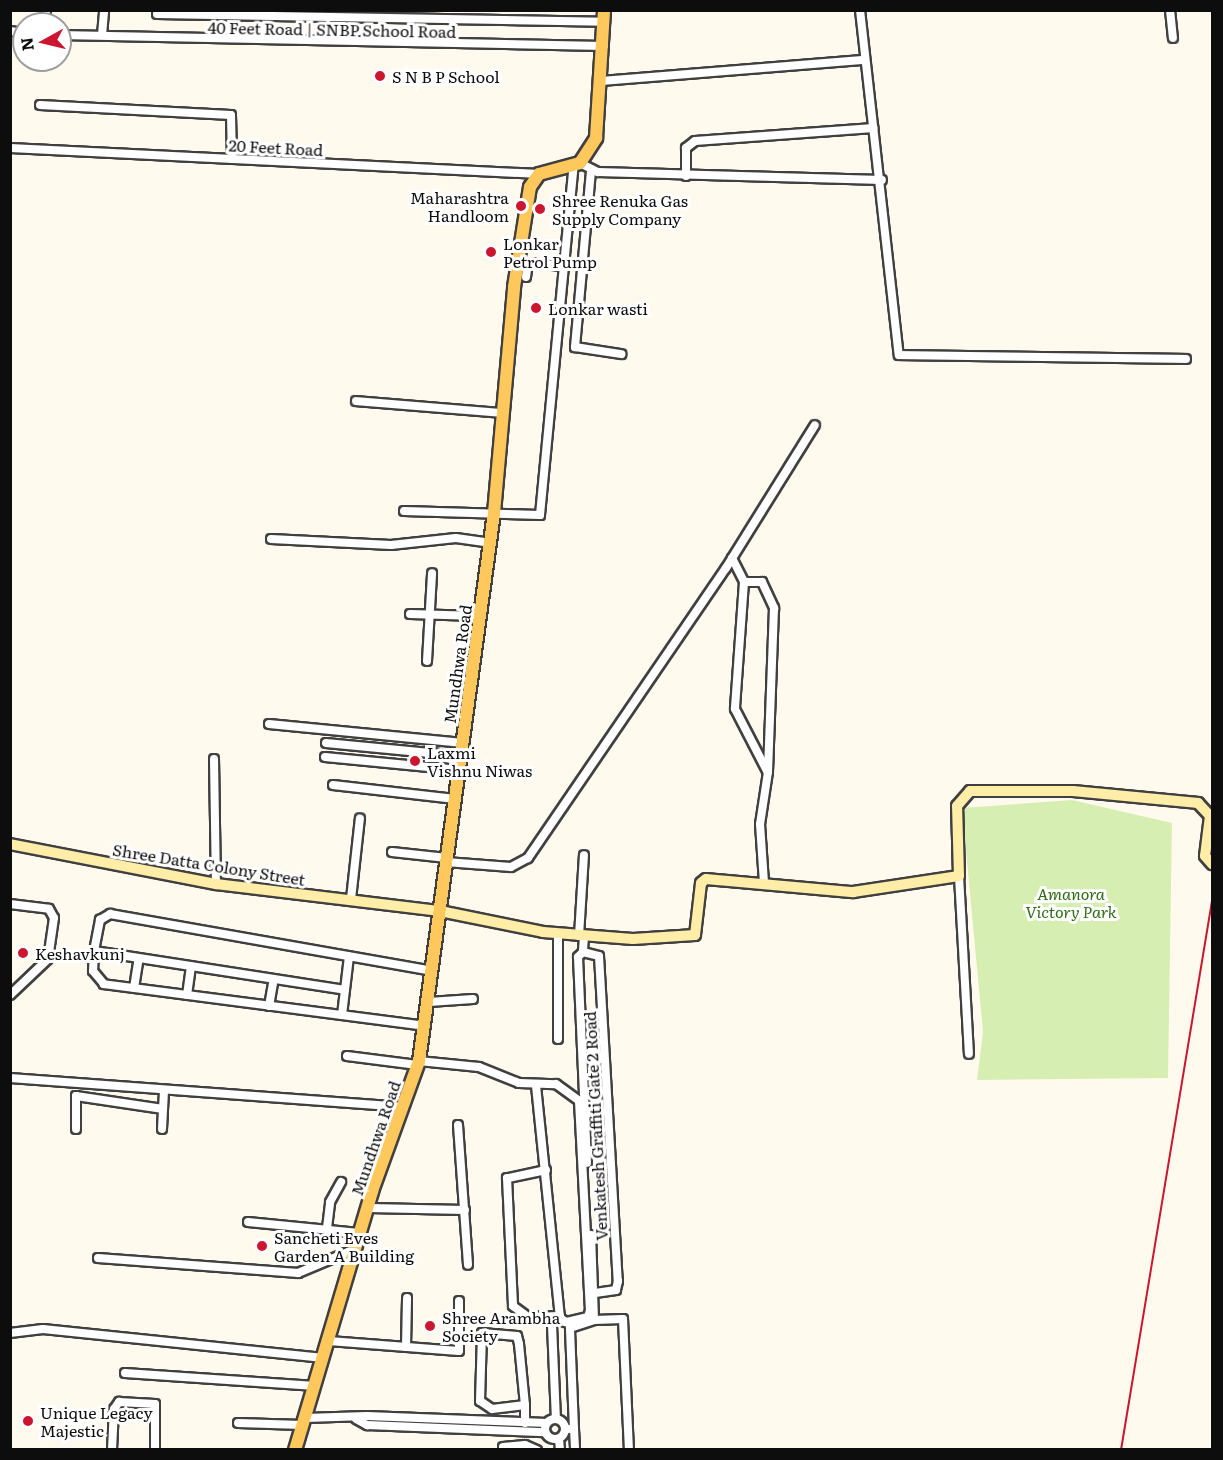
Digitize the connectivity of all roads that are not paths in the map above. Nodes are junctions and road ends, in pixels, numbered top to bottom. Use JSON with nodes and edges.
{"nodes":[{"id":1,"x":104,"y":10,"type":"edge"},
{"id":2,"x":494,"y":10,"type":"edge"},
{"id":3,"x":860,"y":10,"type":"edge"},
{"id":4,"x":1170,"y":10,"type":"edge"},
{"id":5,"x":157,"y":14,"type":"dead end"},
{"id":6,"x":285,"y":14,"type":"edge"},
{"id":7,"x":604,"y":16,"type":"edge"},
{"id":8,"x":494,"y":20,"type":"junction"},
{"id":9,"x":72,"y":35,"type":"edge"},
{"id":10,"x":102,"y":35,"type":"junction"},
{"id":11,"x":1173,"y":38,"type":"dead end"},
{"id":12,"x":603,"y":46,"type":"junction"},
{"id":13,"x":864,"y":60,"type":"junction"},
{"id":14,"x":602,"y":81,"type":"junction"},
{"id":15,"x":40,"y":105,"type":"dead end"},
{"id":16,"x":874,"y":128,"type":"junction"},
{"id":17,"x":10,"y":148,"type":"edge"},
{"id":18,"x":232,"y":159,"type":"junction"},
{"id":19,"x":577,"y":164,"type":"junction"},
{"id":20,"x":591,"y":171,"type":"junction"},
{"id":21,"x":539,"y":174,"type":"junction"},
{"id":22,"x":686,"y":176,"type":"junction"},
{"id":23,"x":882,"y":180,"type":"junction"},
{"id":24,"x":564,"y":266,"type":"junction"},
{"id":25,"x":526,"y":277,"type":"dead end"},
{"id":26,"x":621,"y":354,"type":"dead end"},
{"id":27,"x":1186,"y":359,"type":"dead end"},
{"id":28,"x":356,"y":401,"type":"dead end"},
{"id":29,"x":504,"y":413,"type":"junction"},
{"id":30,"x":815,"y":425,"type":"dead end"},
{"id":31,"x":404,"y":511,"type":"dead end"},
{"id":32,"x":494,"y":513,"type":"junction"},
{"id":33,"x":271,"y":539,"type":"dead end"},
{"id":34,"x":490,"y":543,"type":"junction"},
{"id":35,"x":732,"y":558,"type":"junction"},
{"id":36,"x":432,"y":573,"type":"dead end"},
{"id":37,"x":744,"y":582,"type":"junction"},
{"id":38,"x":410,"y":614,"type":"dead end"},
{"id":39,"x":430,"y":614,"type":"junction"},
{"id":40,"x":480,"y":616,"type":"junction"},
{"id":41,"x":427,"y":660,"type":"dead end"},
{"id":42,"x":268,"y":724,"type":"dead end"},
{"id":43,"x":326,"y":743,"type":"dead end"},
{"id":44,"x":462,"y":749,"type":"junction"},
{"id":45,"x":325,"y":757,"type":"dead end"},
{"id":46,"x":214,"y":759,"type":"dead end"},
{"id":47,"x":459,"y":770,"type":"junction"},
{"id":48,"x":768,"y":772,"type":"junction"},
{"id":49,"x":333,"y":785,"type":"dead end"},
{"id":50,"x":455,"y":800,"type":"junction"},
{"id":51,"x":360,"y":818,"type":"dead end"},
{"id":52,"x":10,"y":844,"type":"edge"},
{"id":53,"x":392,"y":852,"type":"dead end"},
{"id":54,"x":584,"y":855,"type":"dead end"},
{"id":55,"x":446,"y":860,"type":"junction"},
{"id":56,"x":1212,"y":864,"type":"edge"},
{"id":57,"x":958,"y":876,"type":"junction"},
{"id":58,"x":764,"y":883,"type":"junction"},
{"id":59,"x":216,"y":884,"type":"junction"},
{"id":60,"x":351,"y":899,"type":"junction"},
{"id":61,"x":10,"y":904,"type":"edge"},
{"id":62,"x":440,"y":911,"type":"junction"},
{"id":63,"x":558,"y":934,"type":"junction"},
{"id":64,"x":582,"y":936,"type":"junction"},
{"id":65,"x":94,"y":951,"type":"junction"},
{"id":66,"x":583,"y":952,"type":"junction"},
{"id":67,"x":349,"y":956,"type":"junction"},
{"id":68,"x":139,"y":958,"type":"junction"},
{"id":69,"x":191,"y":966,"type":"junction"},
{"id":70,"x":432,"y":971,"type":"junction"},
{"id":71,"x":274,"y":979,"type":"junction"},
{"id":72,"x":134,"y":988,"type":"junction"},
{"id":73,"x":345,"y":990,"type":"junction"},
{"id":74,"x":10,"y":995,"type":"edge"},
{"id":75,"x":187,"y":995,"type":"junction"},
{"id":76,"x":473,"y":999,"type":"dead end"},
{"id":77,"x":429,"y":1002,"type":"junction"},
{"id":78,"x":269,"y":1006,"type":"junction"},
{"id":79,"x":342,"y":1015,"type":"junction"},
{"id":80,"x":426,"y":1026,"type":"junction"},
{"id":81,"x":558,"y":1039,"type":"dead end"},
{"id":82,"x":969,"y":1054,"type":"dead end"},
{"id":83,"x":347,"y":1056,"type":"dead end"},
{"id":84,"x":418,"y":1063,"type":"junction"},
{"id":85,"x":10,"y":1078,"type":"edge"},
{"id":86,"x":536,"y":1084,"type":"junction"},
{"id":87,"x":164,"y":1090,"type":"junction"},
{"id":88,"x":404,"y":1107,"type":"junction"},
{"id":89,"x":163,"y":1108,"type":"junction"},
{"id":90,"x":458,"y":1125,"type":"dead end"},
{"id":91,"x":76,"y":1129,"type":"dead end"},
{"id":92,"x":162,"y":1129,"type":"dead end"},
{"id":93,"x":546,"y":1170,"type":"junction"},
{"id":94,"x":341,"y":1182,"type":"dead end"},
{"id":95,"x":369,"y":1208,"type":"junction"},
{"id":96,"x":465,"y":1210,"type":"junction"},
{"id":97,"x":248,"y":1222,"type":"dead end"},
{"id":98,"x":327,"y":1228,"type":"junction"},
{"id":99,"x":361,"y":1233,"type":"junction"},
{"id":100,"x":355,"y":1249,"type":"junction"},
{"id":101,"x":98,"y":1258,"type":"dead end"},
{"id":102,"x":468,"y":1265,"type":"dead end"},
{"id":103,"x":595,"y":1293,"type":"junction"},
{"id":104,"x":407,"y":1298,"type":"dead end"},
{"id":105,"x":459,"y":1301,"type":"dead end"},
{"id":106,"x":560,"y":1316,"type":"junction"},
{"id":107,"x":594,"y":1320,"type":"junction"},
{"id":108,"x":552,"y":1325,"type":"dead end"},
{"id":109,"x":10,"y":1333,"type":"edge"},
{"id":110,"x":329,"y":1341,"type":"junction"},
{"id":111,"x":406,"y":1347,"type":"junction"},
{"id":112,"x":324,"y":1358,"type":"junction"},
{"id":113,"x":125,"y":1373,"type":"dead end"},
{"id":114,"x":316,"y":1386,"type":"junction"},
{"id":115,"x":525,"y":1405,"type":"junction"},
{"id":116,"x":356,"y":1419,"type":"junction"},
{"id":117,"x":556,"y":1419,"type":"junction"},
{"id":118,"x":304,"y":1422,"type":"junction"},
{"id":119,"x":525,"y":1423,"type":"junction"},
{"id":120,"x":238,"y":1424,"type":"dead end"},
{"id":121,"x":546,"y":1427,"type":"junction"},
{"id":122,"x":570,"y":1429,"type":"junction"},
{"id":123,"x":559,"y":1438,"type":"junction"},
{"id":124,"x":503,"y":1447,"type":"dead end"},
{"id":125,"x":112,"y":1449,"type":"edge"},
{"id":126,"x":155,"y":1449,"type":"edge"},
{"id":127,"x":294,"y":1449,"type":"edge"},
{"id":128,"x":537,"y":1449,"type":"edge"},
{"id":129,"x":560,"y":1449,"type":"edge"},
{"id":130,"x":574,"y":1449,"type":"edge"},
{"id":131,"x":629,"y":1449,"type":"edge"}],
"edges":[{"from":1,"to":10,"type":"street"},
{"from":2,"to":8,"type":"street"},
{"from":3,"to":13,"type":"street"},
{"from":4,"to":11,"type":"street"},
{"from":5,"to":6,"type":"street"},
{"from":6,"to":8,"type":"street"},
{"from":7,"to":8,"type":"street"},
{"from":7,"to":12,"type":"main road"},
{"from":9,"to":10,"type":"street","name":"40 Feet Road | SNBP School Road"},
{"from":10,"to":12,"type":"street","name":"40 Feet Road | SNBP School Road"},
{"from":12,"to":14,"type":"main road"},
{"from":13,"to":14,"type":"street"},
{"from":13,"to":16,"type":"street"},
{"from":14,"to":19,"type":"main road"},
{"from":15,"to":18,"type":"street"},
{"from":16,"to":22,"type":"street"},
{"from":16,"to":23,"type":"street"},
{"from":17,"to":18,"type":"street","name":"20 Feet Road"},
{"from":18,"to":21,"type":"street","name":"20 Feet Road"},
{"from":19,"to":20,"type":"street"},
{"from":19,"to":21,"type":"main road"},
{"from":19,"to":24,"type":"street"},
{"from":20,"to":22,"type":"street"},
{"from":20,"to":26,"type":"street"},
{"from":21,"to":29,"type":"main road","name":"Mundhwa Road"},
{"from":22,"to":23,"type":"street"},
{"from":23,"to":27,"type":"street"},
{"from":24,"to":25,"type":"street"},
{"from":24,"to":32,"type":"street"},
{"from":28,"to":29,"type":"street"},
{"from":29,"to":32,"type":"main road","name":"Mundhwa Road"},
{"from":30,"to":35,"type":"street"},
{"from":31,"to":32,"type":"street"},
{"from":32,"to":34,"type":"main road","name":"Mundhwa Road"},
{"from":33,"to":34,"type":"street"},
{"from":34,"to":40,"type":"main road","name":"Mundhwa Road"},
{"from":35,"to":37,"type":"street"},
{"from":35,"to":55,"type":"street"},
{"from":36,"to":39,"type":"street"},
{"from":37,"to":48,"type":"street"},
{"from":37,"to":48,"type":"street"},
{"from":38,"to":39,"type":"street"},
{"from":39,"to":40,"type":"street"},
{"from":39,"to":41,"type":"street"},
{"from":40,"to":44,"type":"main road","name":"Mundhwa Road"},
{"from":42,"to":44,"type":"street"},
{"from":43,"to":44,"type":"street"},
{"from":44,"to":47,"type":"main road","name":"Mundhwa Road"},
{"from":45,"to":47,"type":"street"},
{"from":46,"to":59,"type":"street"},
{"from":47,"to":50,"type":"main road","name":"Mundhwa Road"},
{"from":48,"to":58,"type":"street"},
{"from":49,"to":50,"type":"street"},
{"from":50,"to":55,"type":"main road","name":"Mundhwa Road"},
{"from":51,"to":60,"type":"street"},
{"from":52,"to":59,"type":"street","name":"Shree Datta Colony Street"},
{"from":53,"to":55,"type":"street"},
{"from":54,"to":64,"type":"street","name":"Venkatesh Graffiti Gate 2 Road"},
{"from":55,"to":62,"type":"main road","name":"Mundhwa Road"},
{"from":56,"to":57,"type":"street"},
{"from":57,"to":58,"type":"street"},
{"from":57,"to":82,"type":"street"},
{"from":58,"to":64,"type":"street","name":"Shree Datta Colony Street"},
{"from":59,"to":60,"type":"street","name":"Shree Datta Colony Street"},
{"from":60,"to":62,"type":"street","name":"Shree Datta Colony Street"},
{"from":61,"to":74,"type":"street"},
{"from":62,"to":63,"type":"street","name":"Shree Datta Colony Street"},
{"from":62,"to":70,"type":"main road","name":"Mundhwa Road"},
{"from":63,"to":64,"type":"street","name":"Shree Datta Colony Street"},
{"from":63,"to":81,"type":"street"},
{"from":64,"to":66,"type":"street","name":"Venkatesh Graffiti Gate 2 Road"},
{"from":65,"to":67,"type":"street"},
{"from":65,"to":68,"type":"street"},
{"from":65,"to":72,"type":"street"},
{"from":66,"to":103,"type":"street","name":"Venkatesh Graffiti Gate 2 Road"},
{"from":66,"to":103,"type":"street","name":"Venkatesh Graffiti Gate 2 Road"},
{"from":67,"to":70,"type":"street"},
{"from":67,"to":73,"type":"street"},
{"from":68,"to":69,"type":"street"},
{"from":68,"to":72,"type":"street"},
{"from":69,"to":71,"type":"street"},
{"from":69,"to":75,"type":"street"},
{"from":70,"to":77,"type":"main road","name":"Mundhwa Road"},
{"from":71,"to":73,"type":"street"},
{"from":71,"to":78,"type":"street"},
{"from":72,"to":75,"type":"street"},
{"from":73,"to":79,"type":"street"},
{"from":75,"to":78,"type":"street"},
{"from":76,"to":77,"type":"street"},
{"from":77,"to":80,"type":"main road","name":"Mundhwa Road"},
{"from":78,"to":79,"type":"street"},
{"from":79,"to":80,"type":"street"},
{"from":80,"to":84,"type":"main road","name":"Mundhwa Road"},
{"from":83,"to":84,"type":"street"},
{"from":84,"to":86,"type":"street"},
{"from":84,"to":88,"type":"main road","name":"Mundhwa Road"},
{"from":85,"to":87,"type":"street"},
{"from":86,"to":93,"type":"street"},
{"from":86,"to":106,"type":"street"},
{"from":87,"to":88,"type":"street"},
{"from":87,"to":89,"type":"street"},
{"from":88,"to":95,"type":"main road","name":"Mundhwa Road"},
{"from":89,"to":91,"type":"street"},
{"from":89,"to":92,"type":"street"},
{"from":90,"to":96,"type":"street"},
{"from":93,"to":106,"type":"street"},
{"from":93,"to":106,"type":"street"},
{"from":94,"to":98,"type":"street"},
{"from":95,"to":96,"type":"street"},
{"from":95,"to":99,"type":"main road","name":"Mundhwa Road"},
{"from":96,"to":102,"type":"street"},
{"from":97,"to":98,"type":"street"},
{"from":98,"to":99,"type":"street"},
{"from":99,"to":100,"type":"main road","name":"Mundhwa Road"},
{"from":100,"to":101,"type":"street"},
{"from":100,"to":110,"type":"main road","name":"Mundhwa Road"},
{"from":103,"to":107,"type":"street","name":"Venkatesh Graffiti Gate 2 Road"},
{"from":104,"to":111,"type":"street"},
{"from":105,"to":111,"type":"street"},
{"from":107,"to":122,"type":"street"},
{"from":107,"to":131,"type":"street"},
{"from":108,"to":117,"type":"street"},
{"from":109,"to":112,"type":"street"},
{"from":110,"to":111,"type":"street"},
{"from":110,"to":112,"type":"main road","name":"Mundhwa Road"},
{"from":112,"to":114,"type":"main road","name":"Mundhwa Road"},
{"from":113,"to":114,"type":"street"},
{"from":114,"to":118,"type":"main road","name":"Mundhwa Road"},
{"from":115,"to":115,"type":"street"},
{"from":115,"to":119,"type":"street"},
{"from":116,"to":118,"type":"street"},
{"from":116,"to":119,"type":"street"},
{"from":116,"to":121,"type":"street"},
{"from":117,"to":121,"type":"street"},
{"from":117,"to":122,"type":"street"},
{"from":118,"to":120,"type":"street"},
{"from":118,"to":127,"type":"main road","name":"Mundhwa Road"},
{"from":119,"to":121,"type":"street"},
{"from":121,"to":123,"type":"street"},
{"from":122,"to":123,"type":"street"},
{"from":122,"to":130,"type":"street"},
{"from":123,"to":129,"type":"street"},
{"from":124,"to":128,"type":"street"},
{"from":125,"to":126,"type":"street"}]}
